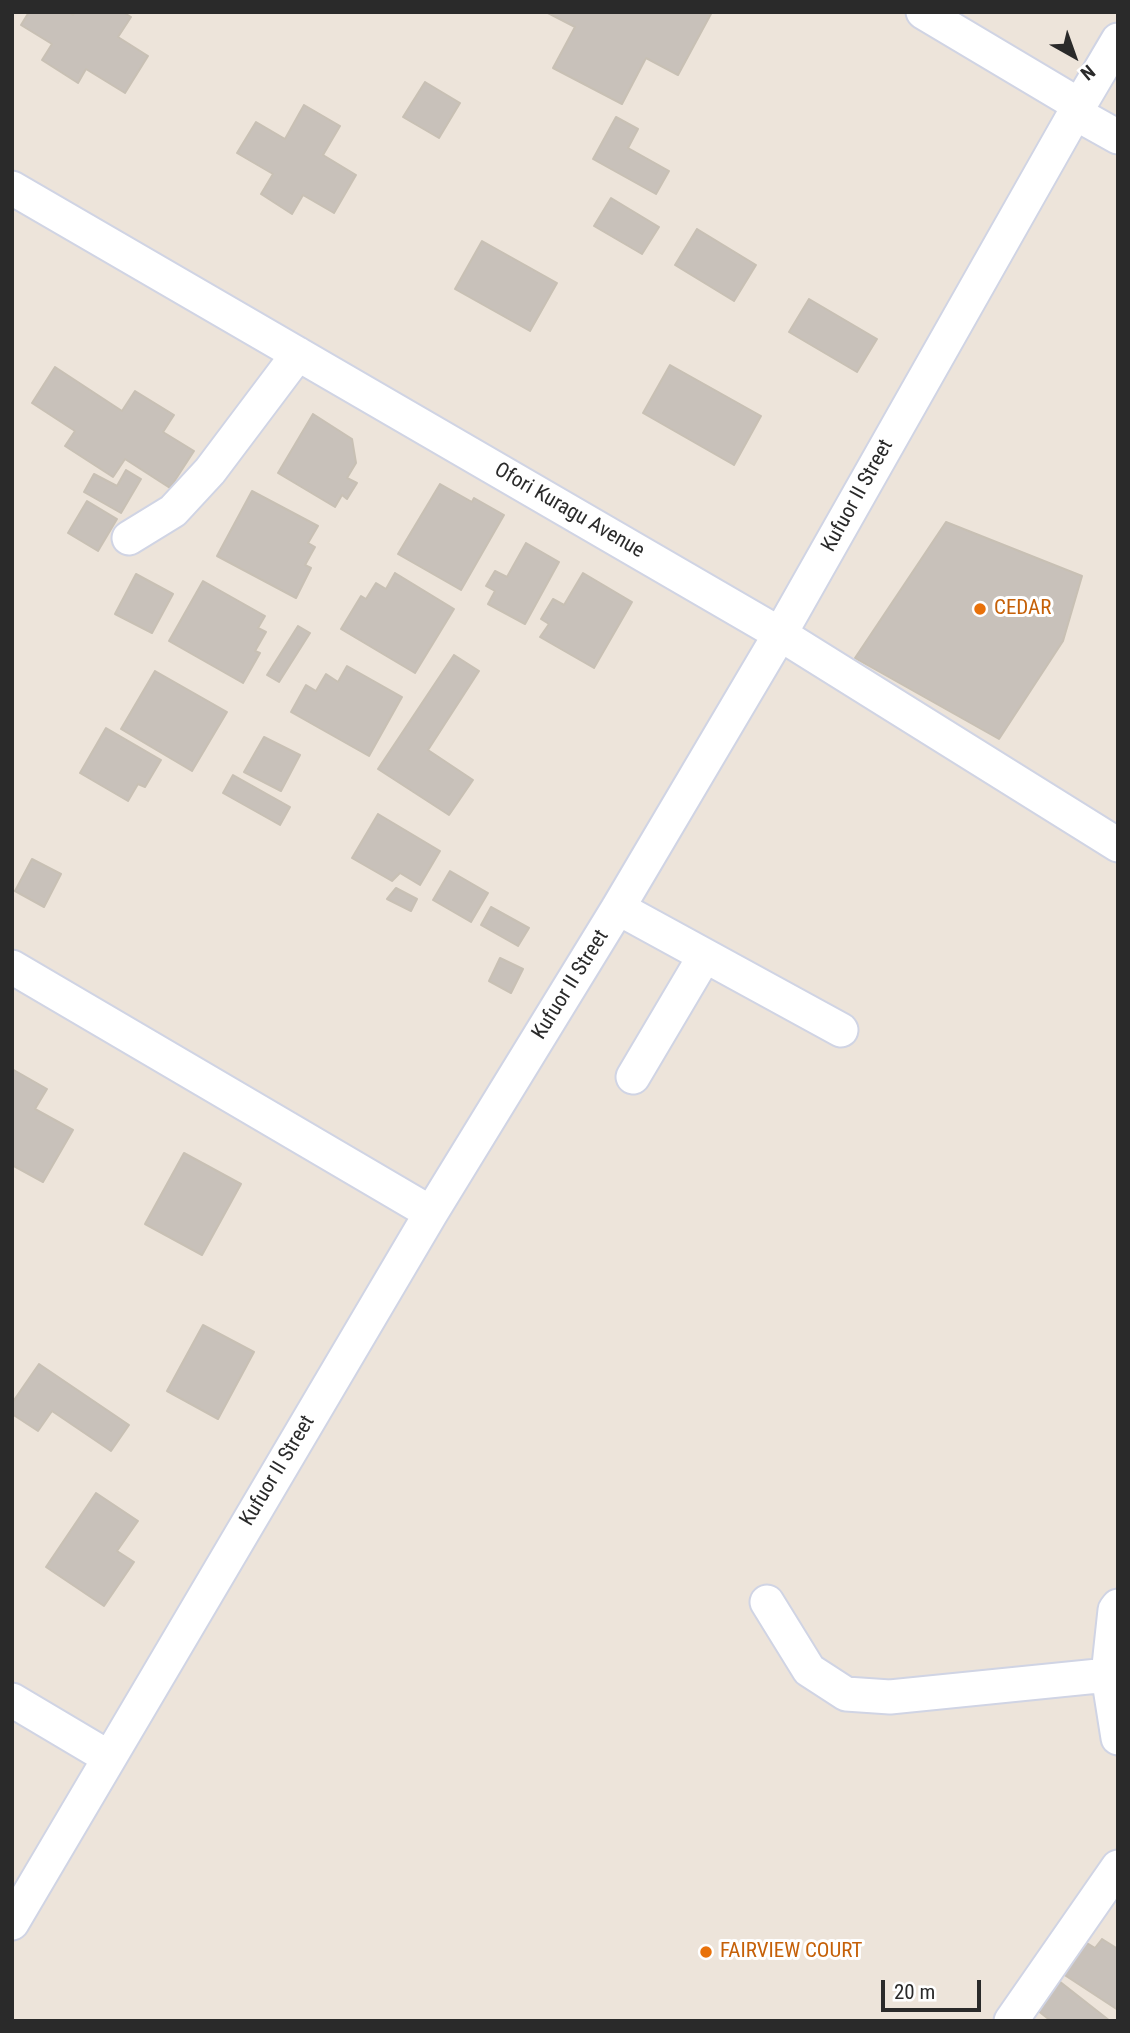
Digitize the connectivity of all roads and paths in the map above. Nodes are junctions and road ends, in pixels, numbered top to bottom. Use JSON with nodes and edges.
{"nodes":[{"id":1,"x":939,"y":16,"type":"edge"},
{"id":2,"x":1118,"y":40,"type":"edge"},
{"id":3,"x":1077,"y":109,"type":"junction"},
{"id":4,"x":1118,"y":137,"type":"edge"},
{"id":5,"x":12,"y":188,"type":"edge"},
{"id":6,"x":298,"y":354,"type":"junction"},
{"id":7,"x":130,"y":538,"type":"dead end"},
{"id":8,"x":780,"y":634,"type":"junction"},
{"id":9,"x":1118,"y":845,"type":"edge"},
{"id":10,"x":618,"y":908,"type":"junction"},
{"id":11,"x":704,"y":957,"type":"junction"},
{"id":12,"x":12,"y":967,"type":"edge"},
{"id":13,"x":841,"y":1030,"type":"dead end"},
{"id":14,"x":633,"y":1077,"type":"dead end"},
{"id":15,"x":431,"y":1213,"type":"junction"},
{"id":16,"x":766,"y":1602,"type":"dead end"},
{"id":17,"x":1118,"y":1606,"type":"edge"},
{"id":18,"x":1108,"y":1675,"type":"junction"},
{"id":19,"x":12,"y":1700,"type":"edge"},
{"id":20,"x":1118,"y":1738,"type":"edge"},
{"id":21,"x":108,"y":1757,"type":"junction"},
{"id":22,"x":1118,"y":1867,"type":"edge"},
{"id":23,"x":12,"y":1923,"type":"edge"},
{"id":24,"x":1012,"y":2021,"type":"edge"}],
"edges":[{"from":1,"to":3,"type":"street"},
{"from":2,"to":3,"type":"street","name":"Kufuor II Street"},
{"from":3,"to":4,"type":"street"},
{"from":3,"to":8,"type":"street","name":"Kufuor II Street"},
{"from":5,"to":6,"type":"street","name":"Ofori Kuragu Avenue"},
{"from":6,"to":7,"type":"street"},
{"from":6,"to":8,"type":"street","name":"Ofori Kuragu Avenue"},
{"from":8,"to":9,"type":"street","name":"Ofori Kuragu Avenue"},
{"from":8,"to":10,"type":"street","name":"Kufuor II Street"},
{"from":10,"to":11,"type":"street"},
{"from":10,"to":15,"type":"street","name":"Kufuor II Street"},
{"from":11,"to":13,"type":"street"},
{"from":11,"to":14,"type":"street"},
{"from":12,"to":15,"type":"street"},
{"from":15,"to":21,"type":"street","name":"Kufuor II Street"},
{"from":16,"to":18,"type":"street"},
{"from":17,"to":18,"type":"street"},
{"from":18,"to":20,"type":"street"},
{"from":19,"to":21,"type":"street"},
{"from":21,"to":23,"type":"street","name":"Kufuor II Street"},
{"from":22,"to":24,"type":"street"}]}
